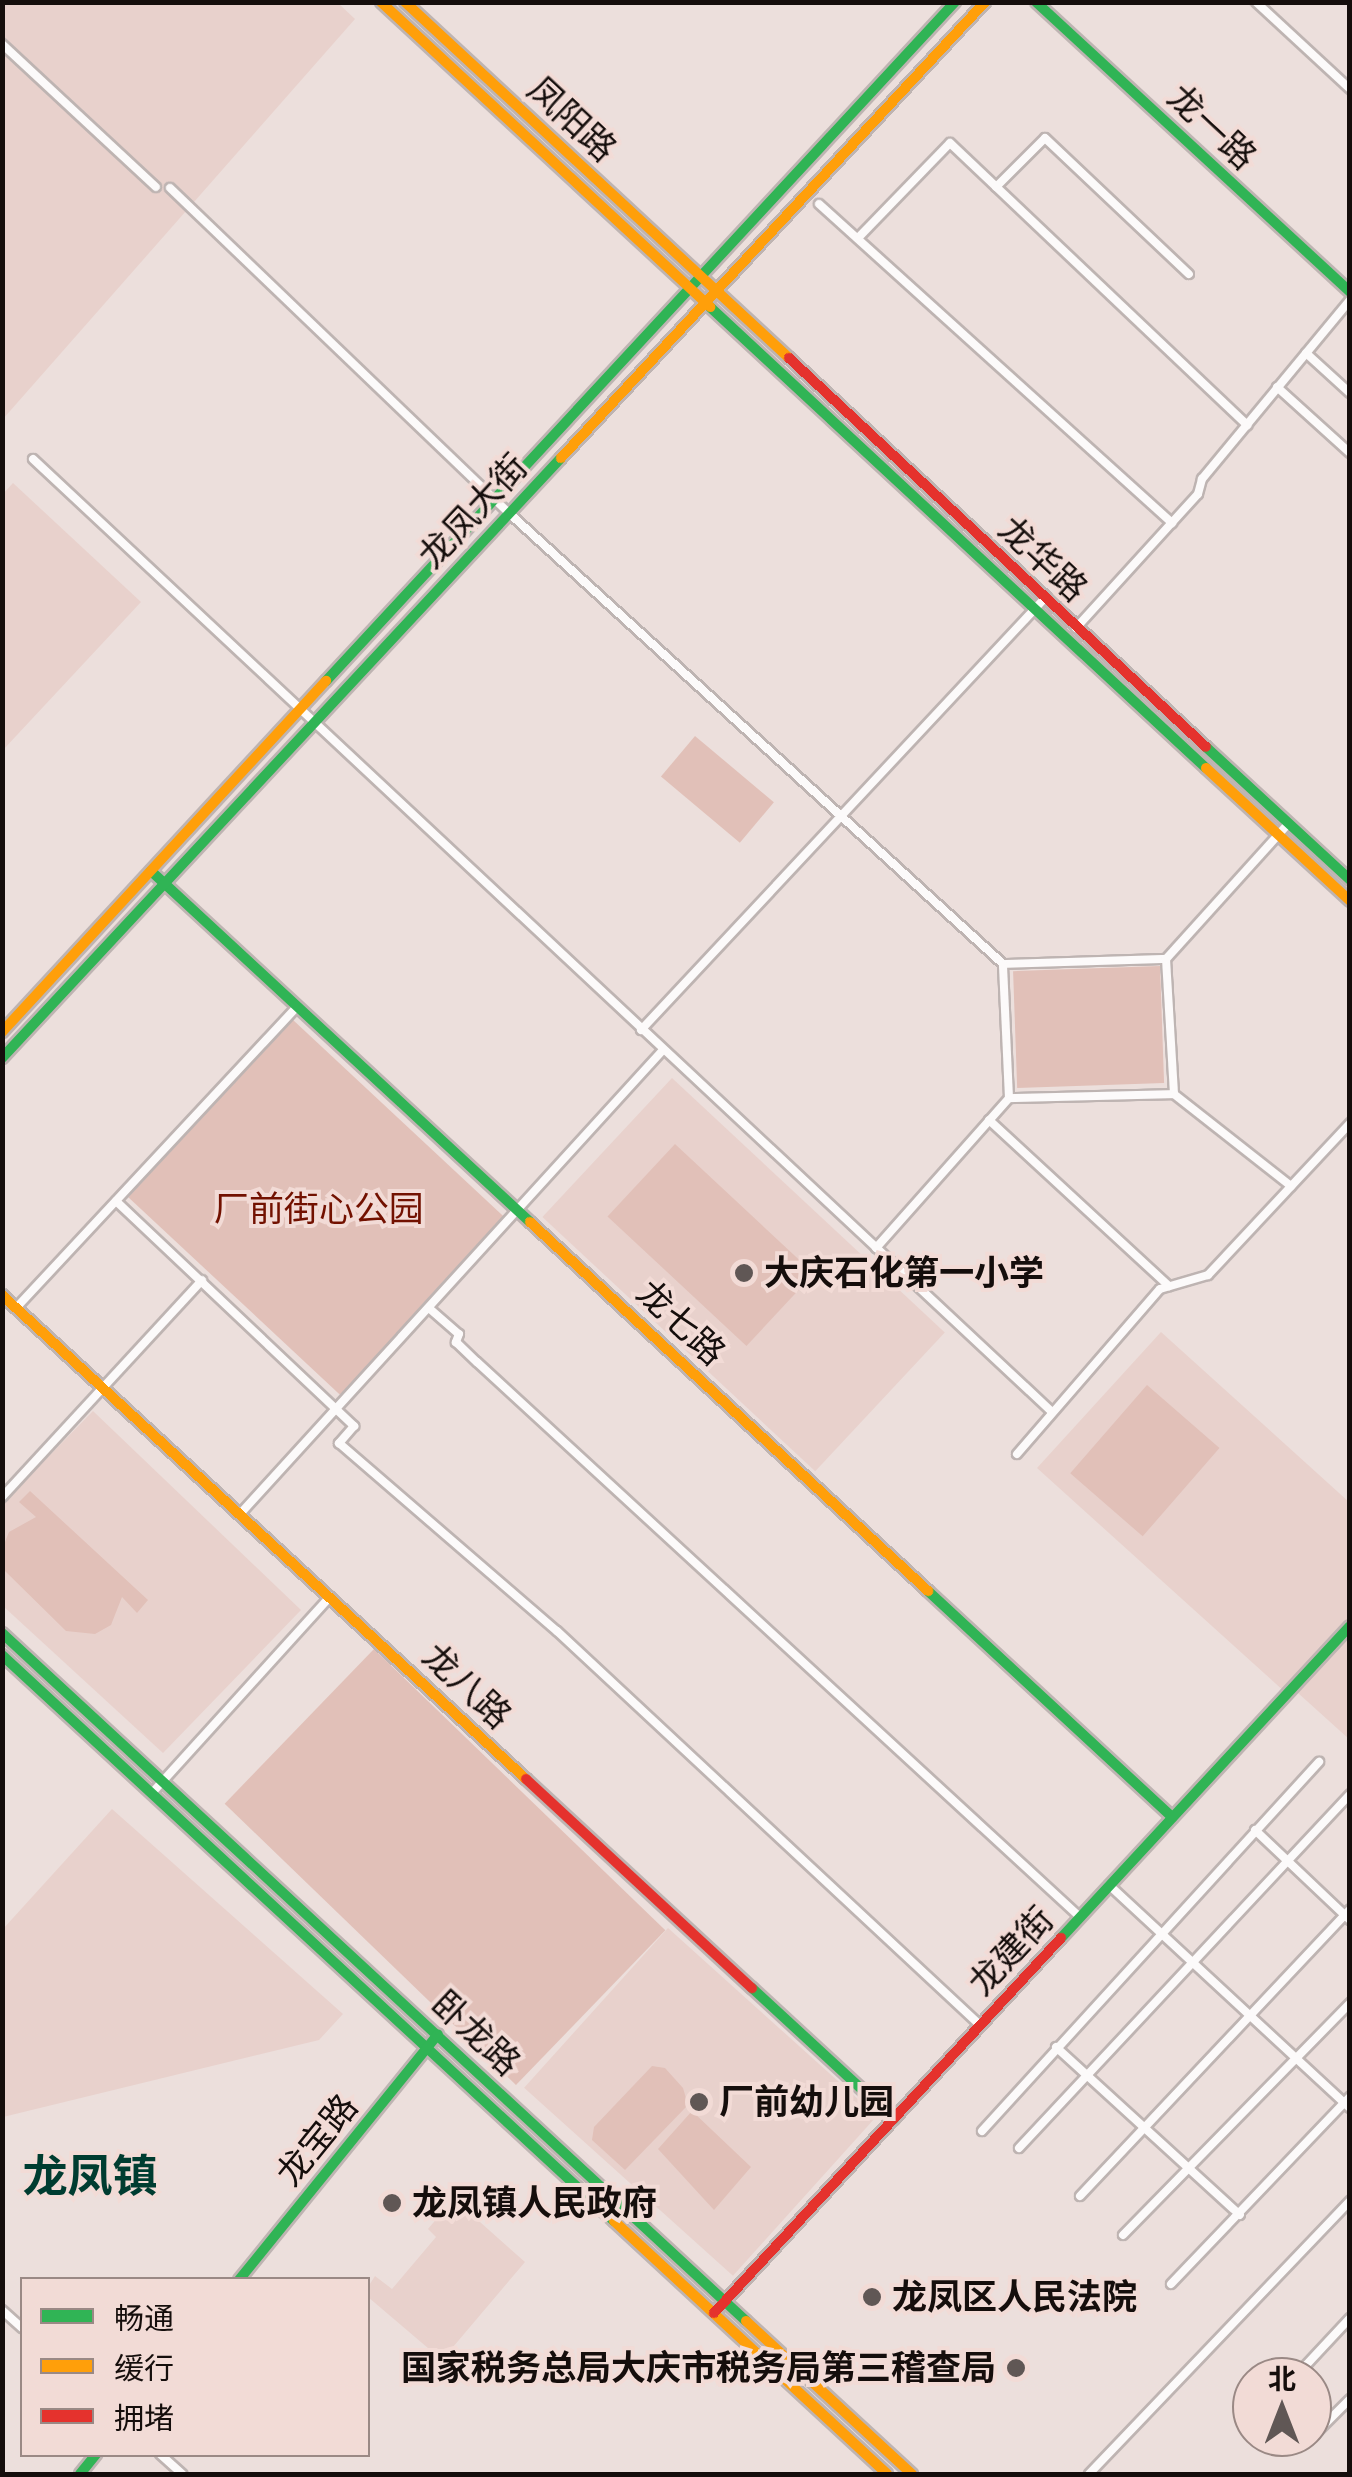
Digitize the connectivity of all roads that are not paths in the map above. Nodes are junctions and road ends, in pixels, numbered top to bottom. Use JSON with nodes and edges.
{"nodes":[{"id":1,"x":380,"y":2,"type":"edge"},
{"id":2,"x":405,"y":2,"type":"edge"},
{"id":3,"x":955,"y":2,"type":"edge"},
{"id":4,"x":985,"y":2,"type":"edge"},
{"id":5,"x":1036,"y":2,"type":"edge"},
{"id":6,"x":1256,"y":2,"type":"edge"},
{"id":7,"x":2,"y":44,"type":"edge"},
{"id":8,"x":1350,"y":89,"type":"edge"},
{"id":9,"x":156,"y":186,"type":"dead end"},
{"id":10,"x":996,"y":187,"type":"junction"},
{"id":11,"x":170,"y":188,"type":"dead end"},
{"id":12,"x":819,"y":204,"type":"dead end"},
{"id":13,"x":858,"y":238,"type":"junction"},
{"id":14,"x":1189,"y":274,"type":"dead end"},
{"id":15,"x":701,"y":277,"type":"junction"},
{"id":16,"x":690,"y":289,"type":"junction"},
{"id":17,"x":716,"y":292,"type":"junction"},
{"id":18,"x":1350,"y":292,"type":"edge"},
{"id":19,"x":1350,"y":300,"type":"edge"},
{"id":20,"x":705,"y":303,"type":"junction"},
{"id":21,"x":1306,"y":353,"type":"junction"},
{"id":22,"x":1278,"y":387,"type":"junction"},
{"id":23,"x":1350,"y":393,"type":"edge"},
{"id":24,"x":1246,"y":424,"type":"junction"},
{"id":25,"x":1350,"y":453,"type":"edge"},
{"id":26,"x":32,"y":459,"type":"dead end"},
{"id":27,"x":495,"y":499,"type":"junction"},
{"id":28,"x":509,"y":513,"type":"junction"},
{"id":29,"x":1172,"y":523,"type":"junction"},
{"id":30,"x":1044,"y":598,"type":"junction"},
{"id":31,"x":1034,"y":608,"type":"junction"},
{"id":32,"x":1076,"y":628,"type":"junction"},
{"id":33,"x":298,"y":711,"type":"junction"},
{"id":34,"x":312,"y":723,"type":"junction"},
{"id":35,"x":842,"y":816,"type":"junction"},
{"id":36,"x":1288,"y":824,"type":"junction"},
{"id":37,"x":1278,"y":834,"type":"junction"},
{"id":38,"x":150,"y":871,"type":"junction"},
{"id":39,"x":1350,"y":880,"type":"edge"},
{"id":40,"x":165,"y":882,"type":"junction"},
{"id":41,"x":1350,"y":901,"type":"edge"},
{"id":42,"x":1166,"y":959,"type":"junction"},
{"id":43,"x":1003,"y":964,"type":"junction"},
{"id":44,"x":298,"y":1006,"type":"junction"},
{"id":45,"x":642,"y":1030,"type":"junction"},
{"id":46,"x":2,"y":1032,"type":"edge"},
{"id":47,"x":663,"y":1050,"type":"junction"},
{"id":48,"x":2,"y":1058,"type":"edge"},
{"id":49,"x":1174,"y":1094,"type":"junction"},
{"id":50,"x":1009,"y":1098,"type":"junction"},
{"id":51,"x":989,"y":1120,"type":"junction"},
{"id":52,"x":1350,"y":1123,"type":"edge"},
{"id":53,"x":1291,"y":1186,"type":"junction"},
{"id":54,"x":116,"y":1201,"type":"junction"},
{"id":55,"x":520,"y":1212,"type":"junction"},
{"id":56,"x":876,"y":1248,"type":"junction"},
{"id":57,"x":202,"y":1280,"type":"junction"},
{"id":58,"x":1169,"y":1286,"type":"junction"},
{"id":59,"x":2,"y":1295,"type":"edge"},
{"id":60,"x":16,"y":1308,"type":"junction"},
{"id":61,"x":430,"y":1308,"type":"junction"},
{"id":62,"x":103,"y":1388,"type":"junction"},
{"id":63,"x":336,"y":1410,"type":"junction"},
{"id":64,"x":1052,"y":1412,"type":"junction"},
{"id":65,"x":1017,"y":1454,"type":"dead end"},
{"id":66,"x":2,"y":1497,"type":"edge"},
{"id":67,"x":240,"y":1514,"type":"junction"},
{"id":68,"x":330,"y":1597,"type":"junction"},
{"id":69,"x":1350,"y":1626,"type":"edge"},
{"id":70,"x":2,"y":1633,"type":"edge"},
{"id":71,"x":2,"y":1655,"type":"edge"},
{"id":72,"x":1319,"y":1762,"type":"dead end"},
{"id":73,"x":162,"y":1782,"type":"junction"},
{"id":74,"x":152,"y":1793,"type":"junction"},
{"id":75,"x":1350,"y":1794,"type":"edge"},
{"id":76,"x":1172,"y":1817,"type":"junction"},
{"id":77,"x":1255,"y":1830,"type":"junction"},
{"id":78,"x":1287,"y":1861,"type":"junction"},
{"id":79,"x":1110,"y":1885,"type":"junction"},
{"id":80,"x":1348,"y":1915,"type":"edge"},
{"id":81,"x":1080,"y":1917,"type":"junction"},
{"id":82,"x":1160,"y":1932,"type":"junction"},
{"id":83,"x":1192,"y":1961,"type":"junction"},
{"id":84,"x":1350,"y":2003,"type":"edge"},
{"id":85,"x":1249,"y":2015,"type":"junction"},
{"id":86,"x":980,"y":2025,"type":"junction"},
{"id":87,"x":438,"y":2034,"type":"junction"},
{"id":88,"x":427,"y":2048,"type":"junction"},
{"id":89,"x":1056,"y":2048,"type":"junction"},
{"id":90,"x":1295,"y":2058,"type":"junction"},
{"id":91,"x":1087,"y":2075,"type":"junction"},
{"id":92,"x":1348,"y":2103,"type":"edge"},
{"id":93,"x":894,"y":2118,"type":"junction"},
{"id":94,"x":1146,"y":2129,"type":"junction"},
{"id":95,"x":982,"y":2131,"type":"dead end"},
{"id":96,"x":1020,"y":2148,"type":"dead end"},
{"id":97,"x":1188,"y":2168,"type":"junction"},
{"id":98,"x":1080,"y":2196,"type":"dead end"},
{"id":99,"x":1350,"y":2201,"type":"edge"},
{"id":100,"x":1240,"y":2215,"type":"junction"},
{"id":101,"x":1123,"y":2235,"type":"dead end"},
{"id":102,"x":240,"y":2277,"type":"edge"},
{"id":103,"x":1171,"y":2284,"type":"dead end"},
{"id":104,"x":725,"y":2302,"type":"junction"},
{"id":105,"x":714,"y":2314,"type":"junction"},
{"id":106,"x":1350,"y":2318,"type":"edge"},
{"id":107,"x":1314,"y":2357,"type":"edge"},
{"id":108,"x":1350,"y":2398,"type":"edge"},
{"id":109,"x":1332,"y":2416,"type":"edge"},
{"id":110,"x":163,"y":2457,"type":"edge"},
{"id":111,"x":182,"y":2474,"type":"edge"},
{"id":112,"x":887,"y":2474,"type":"edge"},
{"id":113,"x":912,"y":2474,"type":"edge"},
{"id":114,"x":1089,"y":2474,"type":"edge"}],
"edges":[{"from":1,"to":16,"type":"main road"},
{"from":2,"to":15,"type":"main road","name":"凤阳路"},
{"from":3,"to":15,"type":"main road","name":"龙凤大街"},
{"from":4,"to":17,"type":"main road","name":"龙凤大街"},
{"from":5,"to":18,"type":"main road","name":"龙一路"},
{"from":6,"to":8,"type":"street"},
{"from":7,"to":9,"type":"street"},
{"from":10,"to":13,"type":"street"},
{"from":10,"to":14,"type":"street"},
{"from":10,"to":24,"type":"street"},
{"from":11,"to":27,"type":"street"},
{"from":12,"to":13,"type":"street"},
{"from":13,"to":29,"type":"street"},
{"from":15,"to":16,"type":"main road","name":"龙凤大街"},
{"from":15,"to":17,"type":"main road","name":"龙华路"},
{"from":16,"to":20,"type":"main road"},
{"from":16,"to":27,"type":"main road","name":"龙凤大街"},
{"from":17,"to":20,"type":"main road","name":"龙凤大街"},
{"from":17,"to":30,"type":"main road","name":"龙华路"},
{"from":19,"to":21,"type":"street"},
{"from":20,"to":28,"type":"main road","name":"龙凤大街"},
{"from":20,"to":31,"type":"main road"},
{"from":21,"to":22,"type":"street"},
{"from":21,"to":23,"type":"street"},
{"from":22,"to":24,"type":"street"},
{"from":22,"to":25,"type":"street"},
{"from":24,"to":29,"type":"street"},
{"from":26,"to":33,"type":"street"},
{"from":27,"to":28,"type":"street"},
{"from":27,"to":33,"type":"main road","name":"龙凤大街"},
{"from":28,"to":34,"type":"main road","name":"龙凤大街"},
{"from":28,"to":35,"type":"street"},
{"from":29,"to":32,"type":"street"},
{"from":30,"to":31,"type":"street"},
{"from":30,"to":32,"type":"main road","name":"龙华路"},
{"from":31,"to":35,"type":"street"},
{"from":31,"to":37,"type":"main road"},
{"from":32,"to":36,"type":"main road","name":"龙华路"},
{"from":33,"to":34,"type":"street"},
{"from":33,"to":38,"type":"main road","name":"龙凤大街"},
{"from":34,"to":40,"type":"main road","name":"龙凤大街"},
{"from":34,"to":45,"type":"street"},
{"from":35,"to":43,"type":"street"},
{"from":35,"to":45,"type":"street"},
{"from":36,"to":37,"type":"street"},
{"from":36,"to":39,"type":"main road","name":"龙华路"},
{"from":37,"to":41,"type":"main road"},
{"from":37,"to":42,"type":"street"},
{"from":38,"to":40,"type":"main road","name":"龙七路"},
{"from":38,"to":46,"type":"main road","name":"龙凤大街"},
{"from":40,"to":44,"type":"main road","name":"龙七路"},
{"from":40,"to":48,"type":"main road","name":"龙凤大街"},
{"from":42,"to":43,"type":"street"},
{"from":42,"to":49,"type":"street"},
{"from":43,"to":50,"type":"street"},
{"from":44,"to":54,"type":"street"},
{"from":44,"to":55,"type":"main road","name":"龙七路"},
{"from":45,"to":47,"type":"street"},
{"from":47,"to":55,"type":"street"},
{"from":47,"to":56,"type":"street"},
{"from":49,"to":50,"type":"street"},
{"from":49,"to":53,"type":"street"},
{"from":50,"to":51,"type":"street"},
{"from":51,"to":56,"type":"street"},
{"from":51,"to":58,"type":"street"},
{"from":52,"to":53,"type":"street"},
{"from":53,"to":58,"type":"street"},
{"from":54,"to":57,"type":"street"},
{"from":54,"to":60,"type":"street"},
{"from":55,"to":61,"type":"street"},
{"from":55,"to":76,"type":"main road","name":"龙七路"},
{"from":56,"to":64,"type":"street"},
{"from":57,"to":62,"type":"street"},
{"from":57,"to":63,"type":"street"},
{"from":58,"to":64,"type":"street"},
{"from":59,"to":60,"type":"main road","name":"龙八路"},
{"from":60,"to":62,"type":"main road","name":"龙八路"},
{"from":61,"to":63,"type":"street"},
{"from":61,"to":81,"type":"street"},
{"from":62,"to":66,"type":"street"},
{"from":62,"to":67,"type":"main road","name":"龙八路"},
{"from":63,"to":67,"type":"street"},
{"from":63,"to":86,"type":"street"},
{"from":64,"to":65,"type":"street"},
{"from":67,"to":68,"type":"main road","name":"龙八路"},
{"from":68,"to":73,"type":"street"},
{"from":68,"to":93,"type":"main road","name":"龙八路"},
{"from":69,"to":76,"type":"main road","name":"龙建街"},
{"from":70,"to":73,"type":"main road","name":"卧龙路"},
{"from":71,"to":74,"type":"main road","name":"卧龙路"},
{"from":72,"to":77,"type":"street"},
{"from":73,"to":74,"type":"street"},
{"from":73,"to":87,"type":"main road","name":"卧龙路"},
{"from":74,"to":88,"type":"main road","name":"卧龙路"},
{"from":75,"to":78,"type":"street"},
{"from":76,"to":79,"type":"main road","name":"龙建街"},
{"from":77,"to":78,"type":"street"},
{"from":77,"to":82,"type":"street"},
{"from":78,"to":80,"type":"street"},
{"from":78,"to":83,"type":"street"},
{"from":79,"to":81,"type":"main road","name":"龙建街"},
{"from":79,"to":82,"type":"street"},
{"from":80,"to":85,"type":"street"},
{"from":81,"to":86,"type":"main road","name":"龙建街"},
{"from":82,"to":83,"type":"street"},
{"from":82,"to":89,"type":"street"},
{"from":83,"to":85,"type":"street"},
{"from":83,"to":91,"type":"street"},
{"from":84,"to":90,"type":"street"},
{"from":85,"to":90,"type":"street"},
{"from":85,"to":94,"type":"street"},
{"from":86,"to":93,"type":"main road","name":"龙建街"},
{"from":87,"to":88,"type":"main road","name":"龙宝路"},
{"from":87,"to":104,"type":"main road","name":"卧龙路"},
{"from":88,"to":102,"type":"main road","name":"龙宝路"},
{"from":88,"to":105,"type":"main road","name":"卧龙路"},
{"from":89,"to":91,"type":"street"},
{"from":89,"to":95,"type":"street"},
{"from":90,"to":92,"type":"street"},
{"from":90,"to":97,"type":"street"},
{"from":91,"to":94,"type":"street"},
{"from":91,"to":96,"type":"street"},
{"from":92,"to":100,"type":"street"},
{"from":93,"to":104,"type":"main road","name":"龙建街"},
{"from":94,"to":97,"type":"street"},
{"from":94,"to":98,"type":"street"},
{"from":97,"to":100,"type":"street"},
{"from":97,"to":101,"type":"street"},
{"from":99,"to":114,"type":"street"},
{"from":100,"to":103,"type":"street"},
{"from":104,"to":105,"type":"main road","name":"龙建街"},
{"from":104,"to":113,"type":"main road","name":"卧龙路"},
{"from":105,"to":112,"type":"main road","name":"卧龙路"},
{"from":106,"to":107,"type":"street"},
{"from":108,"to":109,"type":"street"},
{"from":110,"to":111,"type":"street"}]}
